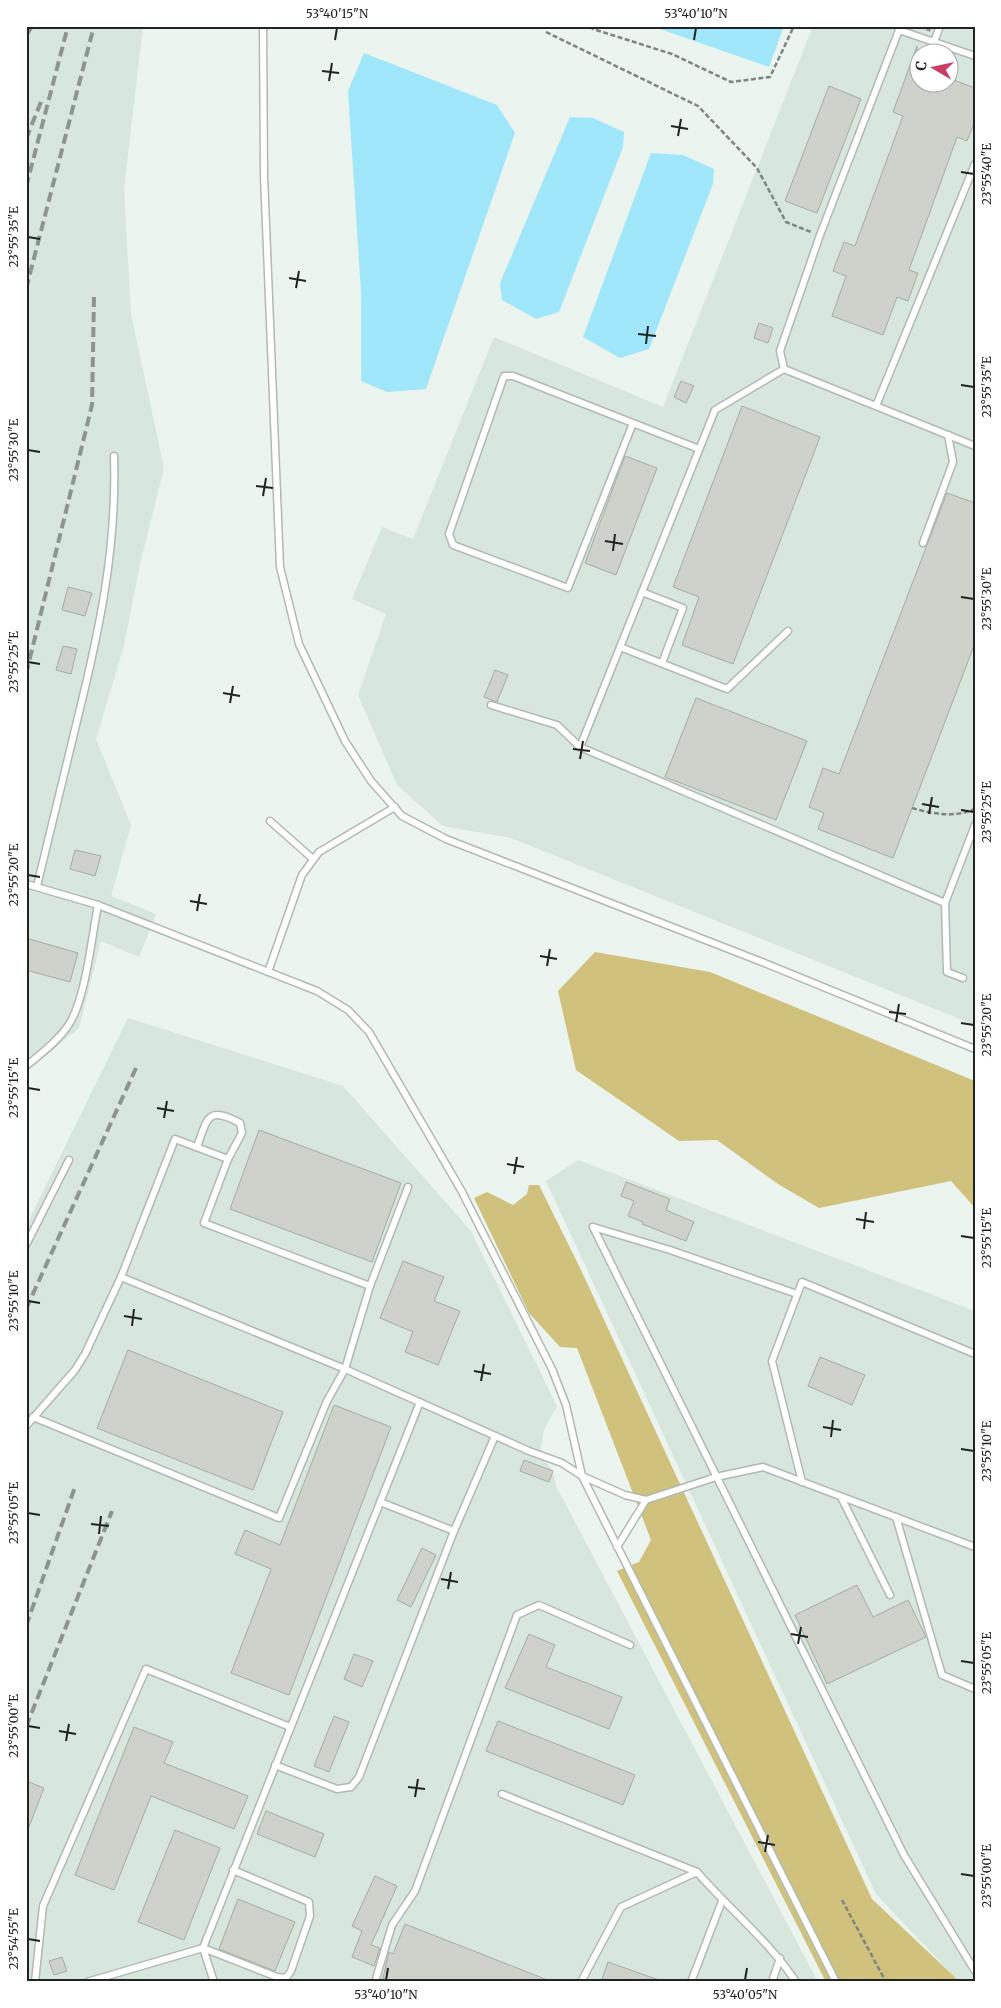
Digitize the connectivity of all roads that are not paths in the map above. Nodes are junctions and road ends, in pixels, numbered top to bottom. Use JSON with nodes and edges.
{"nodes":[{"id":1,"x":263,"y":26,"type":"edge"},
{"id":2,"x":940,"y":26,"type":"edge"},
{"id":3,"x":900,"y":28,"type":"edge"},
{"id":4,"x":934,"y":42,"type":"joint"},
{"id":5,"x":958,"y":50,"type":"edge"},
{"id":6,"x":975,"y":56,"type":"edge"},
{"id":7,"x":975,"y":164,"type":"edge"},
{"id":8,"x":784,"y":369,"type":"junction"},
{"id":9,"x":876,"y":406,"type":"junction"},
{"id":10,"x":632,"y":423,"type":"dead end"},
{"id":11,"x":948,"y":435,"type":"junction"},
{"id":12,"x":975,"y":446,"type":"edge"},
{"id":13,"x":699,"y":450,"type":"junction"},
{"id":14,"x":114,"y":456,"type":"dead end"},
{"id":15,"x":923,"y":543,"type":"dead end"},
{"id":16,"x":642,"y":592,"type":"junction"},
{"id":17,"x":788,"y":631,"type":"dead end"},
{"id":18,"x":620,"y":647,"type":"junction"},
{"id":19,"x":662,"y":663,"type":"junction"},
{"id":20,"x":491,"y":705,"type":"dead end"},
{"id":21,"x":580,"y":747,"type":"junction"},
{"id":22,"x":395,"y":807,"type":"junction"},
{"id":23,"x":270,"y":821,"type":"dead end"},
{"id":24,"x":975,"y":825,"type":"edge"},
{"id":25,"x":314,"y":859,"type":"junction"},
{"id":26,"x":26,"y":884,"type":"edge"},
{"id":27,"x":37,"y":886,"type":"junction"},
{"id":28,"x":945,"y":904,"type":"junction"},
{"id":29,"x":98,"y":905,"type":"junction"},
{"id":30,"x":268,"y":972,"type":"junction"},
{"id":31,"x":963,"y":978,"type":"dead end"},
{"id":32,"x":975,"y":1049,"type":"edge"},
{"id":33,"x":26,"y":1066,"type":"edge"},
{"id":34,"x":197,"y":1147,"type":"junction"},
{"id":35,"x":228,"y":1159,"type":"junction"},
{"id":36,"x":69,"y":1160,"type":"dead end"},
{"id":37,"x":408,"y":1187,"type":"dead end"},
{"id":38,"x":26,"y":1245,"type":"edge"},
{"id":39,"x":121,"y":1277,"type":"junction"},
{"id":40,"x":370,"y":1286,"type":"junction"},
{"id":41,"x":797,"y":1294,"type":"junction"},
{"id":42,"x":975,"y":1354,"type":"edge"},
{"id":43,"x":345,"y":1369,"type":"junction"},
{"id":44,"x":420,"y":1402,"type":"junction"},
{"id":45,"x":33,"y":1418,"type":"junction"},
{"id":46,"x":26,"y":1426,"type":"edge"},
{"id":47,"x":495,"y":1436,"type":"junction"},
{"id":48,"x":582,"y":1476,"type":"junction"},
{"id":49,"x":716,"y":1477,"type":"junction"},
{"id":50,"x":802,"y":1482,"type":"junction"},
{"id":51,"x":842,"y":1497,"type":"junction"},
{"id":52,"x":646,"y":1500,"type":"junction"},
{"id":53,"x":380,"y":1502,"type":"junction"},
{"id":54,"x":896,"y":1517,"type":"junction"},
{"id":55,"x":454,"y":1531,"type":"junction"},
{"id":56,"x":617,"y":1547,"type":"junction"},
{"id":57,"x":975,"y":1547,"type":"edge"},
{"id":58,"x":890,"y":1595,"type":"dead end"},
{"id":59,"x":630,"y":1645,"type":"dead end"},
{"id":60,"x":975,"y":1689,"type":"edge"},
{"id":61,"x":290,"y":1727,"type":"junction"},
{"id":62,"x":275,"y":1765,"type":"junction"},
{"id":63,"x":502,"y":1794,"type":"dead end"},
{"id":64,"x":233,"y":1870,"type":"junction"},
{"id":65,"x":697,"y":1872,"type":"junction"},
{"id":66,"x":722,"y":1901,"type":"junction"},
{"id":67,"x":203,"y":1948,"type":"junction"},
{"id":68,"x":780,"y":1958,"type":"junction"},
{"id":69,"x":975,"y":1971,"type":"edge"},
{"id":70,"x":35,"y":1982,"type":"edge"},
{"id":71,"x":87,"y":1982,"type":"edge"},
{"id":72,"x":214,"y":1982,"type":"edge"},
{"id":73,"x":375,"y":1982,"type":"edge"},
{"id":74,"x":581,"y":1982,"type":"edge"},
{"id":75,"x":691,"y":1982,"type":"edge"},
{"id":76,"x":772,"y":1982,"type":"edge"},
{"id":77,"x":796,"y":1982,"type":"edge"},
{"id":78,"x":836,"y":1982,"type":"edge"}],
"edges":[{"from":1,"to":22,"type":"lane"},
{"from":2,"to":4,"type":"lane"},
{"from":3,"to":4,"type":"lane"},
{"from":3,"to":8,"type":"lane"},
{"from":5,"to":6,"type":"lane"},
{"from":7,"to":9,"type":"lane"},
{"from":8,"to":9,"type":"lane"},
{"from":8,"to":13,"type":"lane"},
{"from":9,"to":11,"type":"lane"},
{"from":10,"to":13,"type":"lane"},
{"from":11,"to":12,"type":"lane"},
{"from":11,"to":15,"type":"lane"},
{"from":13,"to":16,"type":"lane"},
{"from":14,"to":27,"type":"lane"},
{"from":16,"to":18,"type":"lane"},
{"from":16,"to":19,"type":"lane"},
{"from":17,"to":19,"type":"lane"},
{"from":18,"to":19,"type":"lane"},
{"from":18,"to":21,"type":"lane"},
{"from":20,"to":21,"type":"lane"},
{"from":21,"to":28,"type":"lane"},
{"from":22,"to":25,"type":"lane"},
{"from":22,"to":32,"type":"lane"},
{"from":23,"to":25,"type":"lane"},
{"from":24,"to":28,"type":"lane"},
{"from":25,"to":30,"type":"lane"},
{"from":26,"to":27,"type":"lane"},
{"from":27,"to":29,"type":"lane"},
{"from":28,"to":31,"type":"lane"},
{"from":29,"to":30,"type":"lane"},
{"from":29,"to":33,"type":"lane"},
{"from":30,"to":48,"type":"lane"},
{"from":34,"to":35,"type":"lane"},
{"from":34,"to":35,"type":"lane"},
{"from":34,"to":39,"type":"lane"},
{"from":35,"to":40,"type":"lane"},
{"from":36,"to":38,"type":"lane"},
{"from":37,"to":40,"type":"lane"},
{"from":39,"to":43,"type":"lane"},
{"from":39,"to":45,"type":"lane"},
{"from":40,"to":43,"type":"lane"},
{"from":41,"to":42,"type":"lane"},
{"from":41,"to":49,"type":"lane"},
{"from":41,"to":50,"type":"lane"},
{"from":43,"to":44,"type":"lane"},
{"from":43,"to":45,"type":"lane"},
{"from":44,"to":47,"type":"lane"},
{"from":44,"to":53,"type":"lane"},
{"from":45,"to":46,"type":"lane"},
{"from":47,"to":48,"type":"lane"},
{"from":47,"to":55,"type":"lane"},
{"from":48,"to":52,"type":"lane"},
{"from":48,"to":56,"type":"lane"},
{"from":49,"to":50,"type":"lane"},
{"from":49,"to":52,"type":"lane"},
{"from":49,"to":69,"type":"lane"},
{"from":50,"to":51,"type":"lane"},
{"from":51,"to":54,"type":"lane"},
{"from":51,"to":58,"type":"lane"},
{"from":52,"to":56,"type":"lane"},
{"from":53,"to":55,"type":"lane"},
{"from":53,"to":61,"type":"lane"},
{"from":54,"to":57,"type":"lane"},
{"from":54,"to":60,"type":"lane"},
{"from":55,"to":62,"type":"lane"},
{"from":56,"to":78,"type":"lane"},
{"from":59,"to":73,"type":"lane"},
{"from":61,"to":62,"type":"lane"},
{"from":61,"to":70,"type":"lane"},
{"from":62,"to":64,"type":"lane"},
{"from":63,"to":65,"type":"lane"},
{"from":64,"to":67,"type":"lane"},
{"from":64,"to":67,"type":"lane"},
{"from":65,"to":66,"type":"lane"},
{"from":65,"to":74,"type":"lane"},
{"from":66,"to":68,"type":"lane"},
{"from":66,"to":75,"type":"lane"},
{"from":67,"to":71,"type":"lane"},
{"from":67,"to":72,"type":"lane"},
{"from":68,"to":76,"type":"lane"},
{"from":68,"to":77,"type":"lane"}]}
